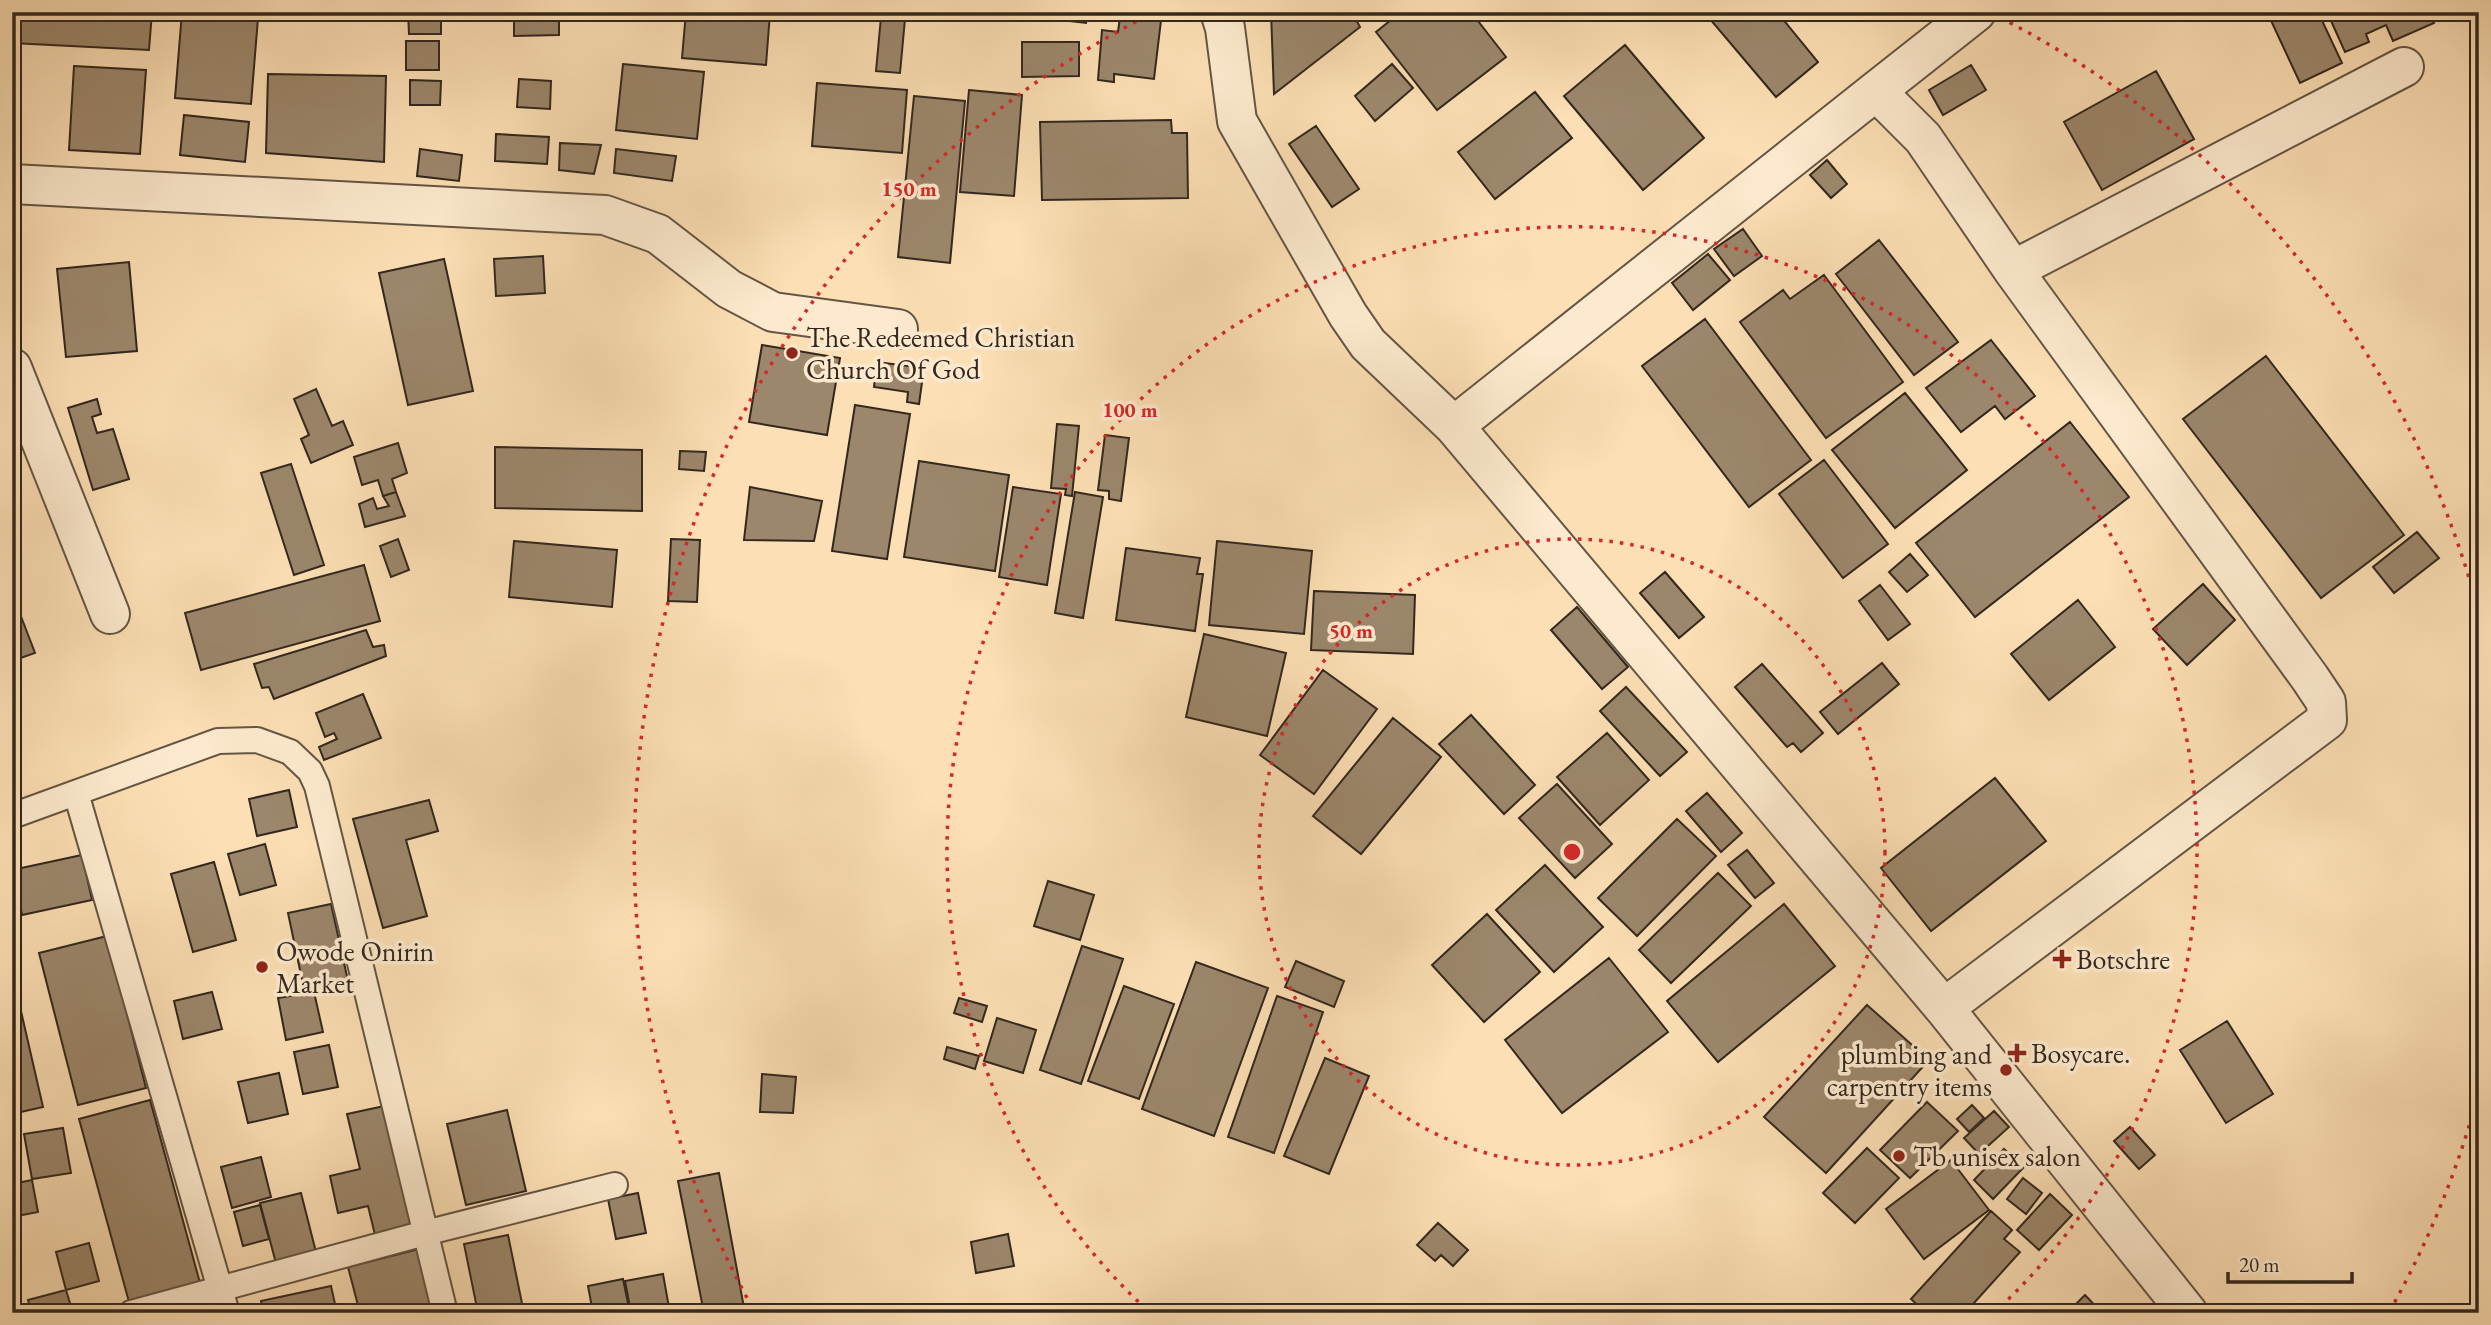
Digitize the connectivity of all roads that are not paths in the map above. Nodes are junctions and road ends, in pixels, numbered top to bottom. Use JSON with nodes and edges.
{"nodes":[{"id":1,"x":1220,"y":12,"type":"edge"},
{"id":2,"x":1976,"y":12,"type":"edge"},
{"id":3,"x":2404,"y":67,"type":"dead end"},
{"id":4,"x":1876,"y":90,"type":"junction"},
{"id":5,"x":12,"y":184,"type":"edge"},
{"id":6,"x":2013,"y":270,"type":"junction"},
{"id":7,"x":898,"y":329,"type":"dead end"},
{"id":8,"x":12,"y":368,"type":"edge"},
{"id":9,"x":1454,"y":426,"type":"junction"},
{"id":10,"x":110,"y":614,"type":"dead end"},
{"id":11,"x":76,"y":793,"type":"junction"},
{"id":12,"x":12,"y":816,"type":"edge"},
{"id":13,"x":1944,"y":1007,"type":"junction"},
{"id":14,"x":615,"y":1185,"type":"dead end"},
{"id":15,"x":425,"y":1233,"type":"junction"},
{"id":16,"x":223,"y":1301,"type":"edge"},
{"id":17,"x":131,"y":1313,"type":"edge"},
{"id":18,"x":444,"y":1313,"type":"edge"},
{"id":19,"x":2188,"y":1313,"type":"edge"}],
"edges":[{"from":1,"to":9,"type":"street"},
{"from":2,"to":4,"type":"street"},
{"from":3,"to":6,"type":"street"},
{"from":4,"to":6,"type":"street"},
{"from":4,"to":9,"type":"street"},
{"from":5,"to":7,"type":"street"},
{"from":6,"to":13,"type":"street"},
{"from":8,"to":10,"type":"street"},
{"from":9,"to":13,"type":"street"},
{"from":11,"to":12,"type":"lane"},
{"from":11,"to":15,"type":"lane"},
{"from":11,"to":16,"type":"lane"},
{"from":13,"to":19,"type":"street"},
{"from":14,"to":15,"type":"lane"},
{"from":15,"to":16,"type":"lane"},
{"from":15,"to":18,"type":"lane"},
{"from":16,"to":17,"type":"lane"}]}
